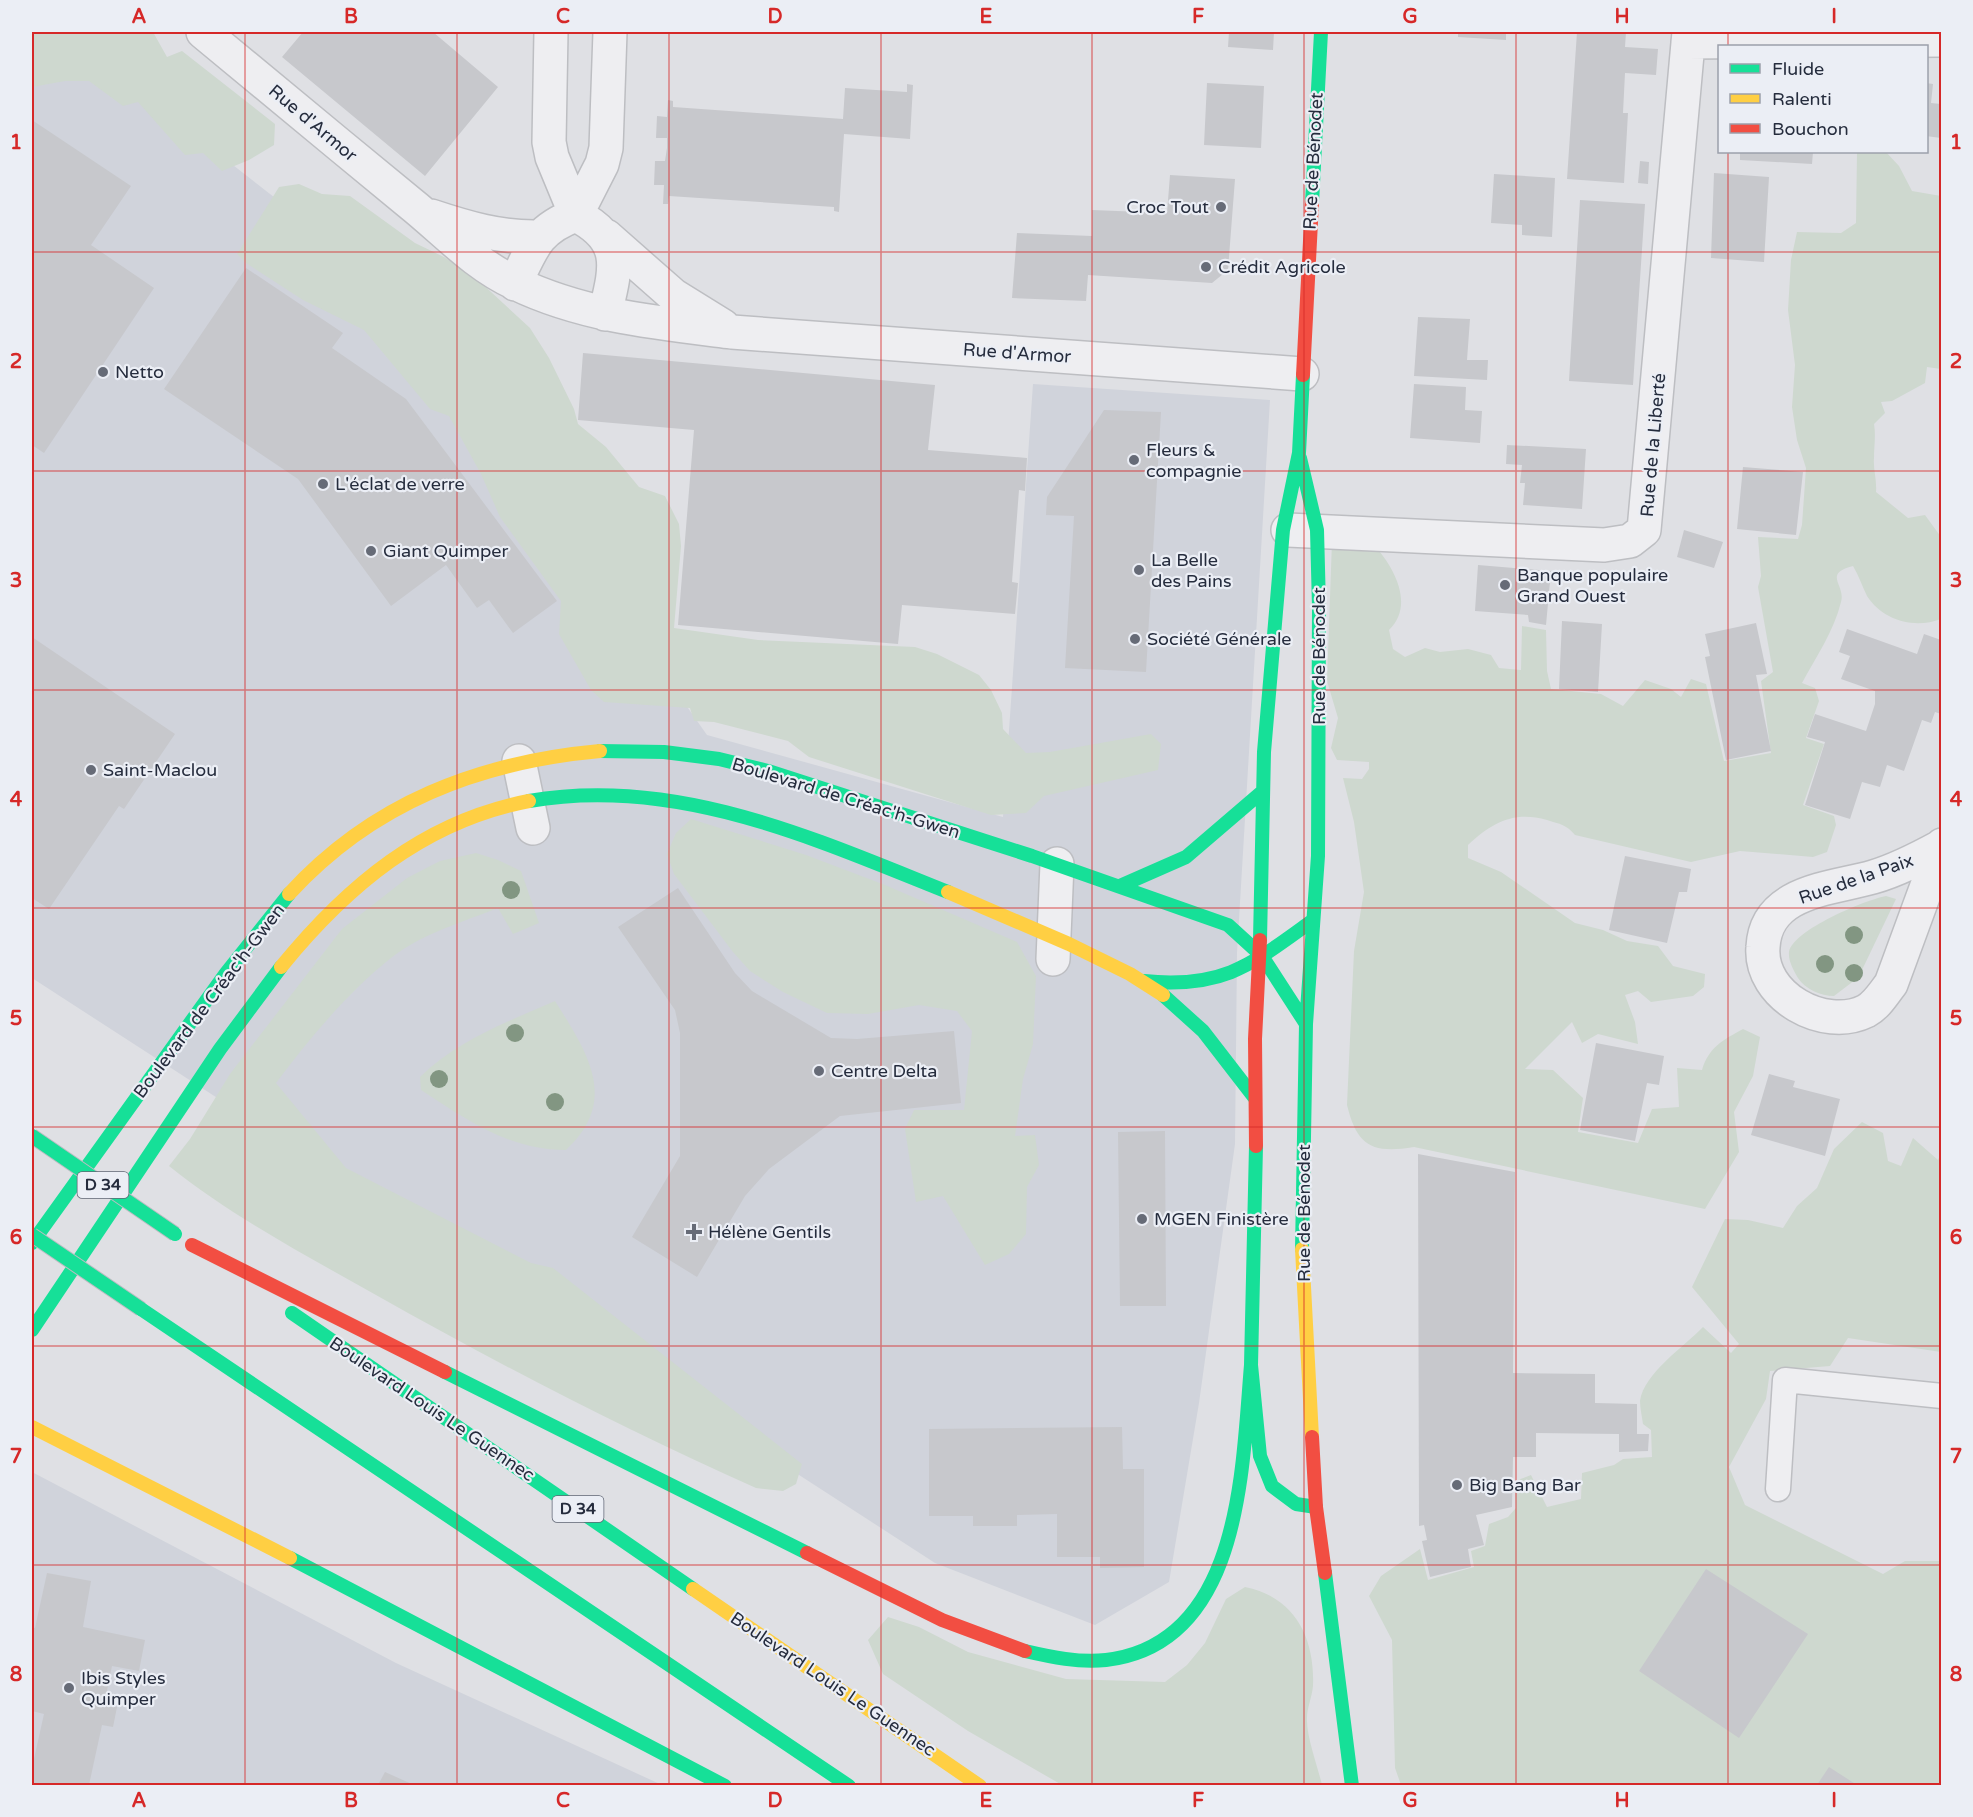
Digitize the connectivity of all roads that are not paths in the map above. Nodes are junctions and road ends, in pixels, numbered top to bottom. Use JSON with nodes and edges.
{"nodes":[{"id":1,"x":203,"y":32,"type":"edge"},
{"id":2,"x":551,"y":32,"type":"edge"},
{"id":3,"x":610,"y":32,"type":"edge"},
{"id":4,"x":1321,"y":32,"type":"edge"},
{"id":5,"x":1688,"y":37,"type":"edge"},
{"id":6,"x":1941,"y":40,"type":"edge"},
{"id":7,"x":424,"y":214,"type":"junction"},
{"id":8,"x":576,"y":215,"type":"junction"},
{"id":9,"x":606,"y":236,"type":"junction"},
{"id":10,"x":539,"y":237,"type":"junction"},
{"id":11,"x":515,"y":284,"type":"junction"},
{"id":12,"x":605,"y":314,"type":"junction"},
{"id":13,"x":732,"y":332,"type":"junction"},
{"id":14,"x":1302,"y":374,"type":"junction"},
{"id":15,"x":1299,"y":453,"type":"junction"},
{"id":16,"x":1283,"y":530,"type":"junction"},
{"id":17,"x":1317,"y":530,"type":"junction"},
{"id":18,"x":519,"y":761,"type":"junction"},
{"id":19,"x":1263,"y":791,"type":"junction"},
{"id":20,"x":530,"y":815,"type":"junction"},
{"id":21,"x":1941,"y":846,"type":"edge"},
{"id":22,"x":1057,"y":864,"type":"junction"},
{"id":23,"x":1120,"y":886,"type":"junction"},
{"id":24,"x":1312,"y":921,"type":"junction"},
{"id":25,"x":1053,"y":947,"type":"junction"},
{"id":26,"x":1260,"y":957,"type":"junction"},
{"id":27,"x":1144,"y":981,"type":"junction"},
{"id":28,"x":1306,"y":1024,"type":"junction"},
{"id":29,"x":1254,"y":1097,"type":"junction"},
{"id":30,"x":32,"y":1136,"type":"edge"},
{"id":31,"x":32,"y":1235,"type":"edge"},
{"id":32,"x":32,"y":1243,"type":"edge"},
{"id":33,"x":192,"y":1245,"type":"junction"},
{"id":34,"x":32,"y":1330,"type":"edge"},
{"id":35,"x":1251,"y":1365,"type":"junction"},
{"id":36,"x":1941,"y":1396,"type":"edge"},
{"id":37,"x":32,"y":1427,"type":"edge"},
{"id":38,"x":1778,"y":1489,"type":"dead end"},
{"id":39,"x":1316,"y":1507,"type":"junction"},
{"id":40,"x":725,"y":1785,"type":"edge"},
{"id":41,"x":849,"y":1785,"type":"edge"},
{"id":42,"x":980,"y":1785,"type":"edge"},
{"id":43,"x":1352,"y":1785,"type":"edge"}],
"edges":[{"from":1,"to":7,"type":"street","name":"Rue d'Armor"},
{"from":2,"to":8,"type":"street"},
{"from":3,"to":8,"type":"street"},
{"from":4,"to":14,"type":"street","name":"Rue de Bénodet"},
{"from":5,"to":6,"type":"street"},
{"from":5,"to":17,"type":"street","name":"Rue de la Liberté"},
{"from":7,"to":10,"type":"street","name":"Rue d'Armor"},
{"from":7,"to":11,"type":"street","name":"Rue d'Armor"},
{"from":8,"to":9,"type":"street","name":"Rue d'Armor"},
{"from":8,"to":10,"type":"street"},
{"from":9,"to":12,"type":"street"},
{"from":9,"to":13,"type":"street","name":"Rue d'Armor"},
{"from":10,"to":11,"type":"street"},
{"from":11,"to":12,"type":"street","name":"Rue d'Armor"},
{"from":12,"to":13,"type":"street","name":"Rue d'Armor"},
{"from":13,"to":14,"type":"street","name":"Rue d'Armor"},
{"from":14,"to":15,"type":"street","name":"Rue de Bénodet"},
{"from":15,"to":16,"type":"street"},
{"from":15,"to":17,"type":"street","name":"Rue de Bénodet"},
{"from":16,"to":17,"type":"street","name":"Rue de la Liberté"},
{"from":16,"to":19,"type":"street"},
{"from":17,"to":24,"type":"street","name":"Rue de Bénodet"},
{"from":18,"to":20,"type":"street"},
{"from":18,"to":22,"type":"street","name":"Boulevard de Créac'h-Gwen"},
{"from":18,"to":32,"type":"street","name":"Boulevard de Créac'h-Gwen"},
{"from":19,"to":23,"type":"street"},
{"from":19,"to":26,"type":"street"},
{"from":20,"to":25,"type":"street","name":"Boulevard de Créac'h-Gwen"},
{"from":20,"to":34,"type":"street","name":"Boulevard de Créac'h-Gwen"},
{"from":21,"to":21,"type":"street","name":"Rue de la Paix"},
{"from":22,"to":23,"type":"street","name":"Boulevard de Créac'h-Gwen"},
{"from":22,"to":25,"type":"street"},
{"from":23,"to":26,"type":"street","name":"Boulevard de Créac'h-Gwen"},
{"from":24,"to":26,"type":"street","name":"Boulevard de Créac'h-Gwen"},
{"from":24,"to":28,"type":"street","name":"Rue de Bénodet"},
{"from":25,"to":27,"type":"street","name":"Boulevard de Créac'h-Gwen"},
{"from":26,"to":27,"type":"street","name":"Boulevard de Créac'h-Gwen"},
{"from":26,"to":28,"type":"street","name":"Boulevard de Créac'h-Gwen"},
{"from":26,"to":29,"type":"street"},
{"from":27,"to":29,"type":"street","name":"Boulevard de Créac'h-Gwen"},
{"from":28,"to":39,"type":"street","name":"Rue de Bénodet"},
{"from":29,"to":35,"type":"street"},
{"from":30,"to":33,"type":"street","name":"Boulevard Louis Le Guennec","number":"D 34","bridge":true},
{"from":31,"to":41,"type":"street","bridge":true},
{"from":33,"to":35,"type":"street"},
{"from":33,"to":42,"type":"street","name":"Boulevard Louis Le Guennec","number":"D 34"},
{"from":35,"to":39,"type":"street"},
{"from":36,"to":38,"type":"lane"},
{"from":37,"to":40,"type":"street"},
{"from":39,"to":43,"type":"street","name":"Rue de Bénodet"}]}
